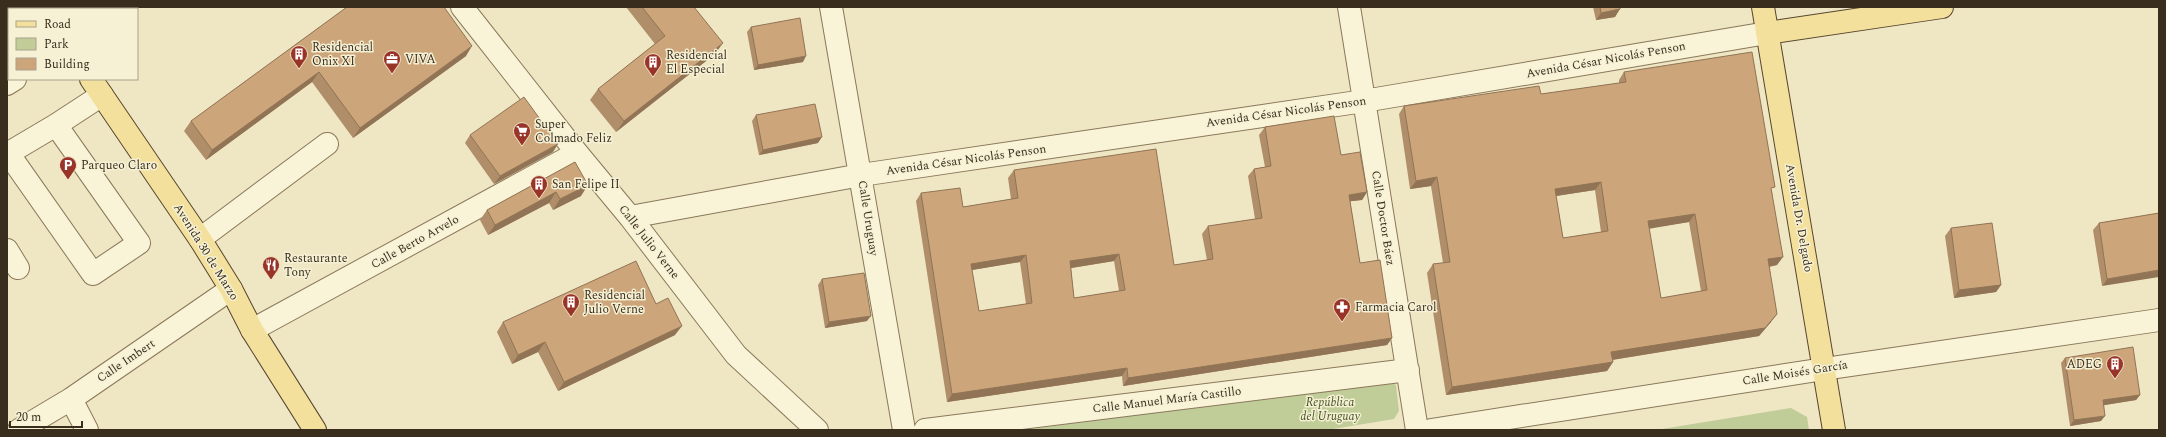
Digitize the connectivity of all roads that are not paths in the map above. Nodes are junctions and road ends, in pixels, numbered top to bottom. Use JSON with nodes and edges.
{"nodes":[{"id":1,"x":462,"y":7,"type":"edge"},
{"id":2,"x":831,"y":7,"type":"edge"},
{"id":3,"x":1349,"y":7,"type":"edge"},
{"id":4,"x":1763,"y":7,"type":"edge"},
{"id":5,"x":1942,"y":7,"type":"edge"},
{"id":6,"x":1767,"y":33,"type":"junction"},
{"id":7,"x":97,"y":87,"type":"edge"},
{"id":8,"x":1364,"y":101,"type":"junction"},
{"id":9,"x":56,"y":125,"type":"junction"},
{"id":10,"x":327,"y":144,"type":"dead end"},
{"id":11,"x":8,"y":153,"type":"edge"},
{"id":12,"x":577,"y":153,"type":"junction"},
{"id":13,"x":861,"y":175,"type":"junction"},
{"id":14,"x":630,"y":217,"type":"junction"},
{"id":15,"x":200,"y":240,"type":"junction"},
{"id":16,"x":231,"y":289,"type":"junction"},
{"id":17,"x":2159,"y":320,"type":"edge"},
{"id":18,"x":252,"y":330,"type":"junction"},
{"id":19,"x":1824,"y":369,"type":"junction"},
{"id":20,"x":1408,"y":370,"type":"junction"},
{"id":21,"x":70,"y":399,"type":"junction"},
{"id":22,"x":19,"y":430,"type":"edge"},
{"id":23,"x":87,"y":430,"type":"edge"},
{"id":24,"x":315,"y":430,"type":"edge"},
{"id":25,"x":817,"y":430,"type":"edge"},
{"id":26,"x":904,"y":430,"type":"edge"},
{"id":27,"x":925,"y":430,"type":"edge"},
{"id":28,"x":1416,"y":430,"type":"edge"},
{"id":29,"x":1431,"y":430,"type":"edge"},
{"id":30,"x":1834,"y":430,"type":"edge"}],
"edges":[{"from":1,"to":12,"type":"street","name":"Calle Julio Verne"},
{"from":2,"to":13,"type":"street","name":"Calle Uruguay"},
{"from":3,"to":8,"type":"street","name":"Calle Doctor Báez"},
{"from":4,"to":6,"type":"main road","name":"Avenida Dr. Delgado"},
{"from":5,"to":6,"type":"main road","name":"Avenida César Nicolás Penson"},
{"from":6,"to":8,"type":"street","name":"Avenida César Nicolás Penson"},
{"from":6,"to":19,"type":"main road","name":"Avenida Dr. Delgado"},
{"from":7,"to":9,"type":"street"},
{"from":7,"to":15,"type":"main road","name":"Avenida 30 de Marzo"},
{"from":8,"to":13,"type":"street","name":"Avenida César Nicolás Penson"},
{"from":8,"to":20,"type":"street","name":"Calle Doctor Báez"},
{"from":9,"to":11,"type":"street"},
{"from":9,"to":11,"type":"street"},
{"from":10,"to":15,"type":"street"},
{"from":12,"to":14,"type":"street","name":"Calle Julio Verne"},
{"from":12,"to":18,"type":"street","name":"Calle Berto Arvelo"},
{"from":13,"to":14,"type":"street","name":"Avenida César Nicolás Penson"},
{"from":13,"to":26,"type":"street","name":"Calle Uruguay"},
{"from":14,"to":25,"type":"street","name":"Calle Julio Verne"},
{"from":15,"to":16,"type":"main road","name":"Avenida 30 de Marzo"},
{"from":16,"to":18,"type":"main road","name":"Avenida 30 de Marzo"},
{"from":16,"to":21,"type":"street","name":"Calle Imbert"},
{"from":17,"to":19,"type":"street","name":"Calle Moisés García"},
{"from":18,"to":24,"type":"main road","name":"Avenida 30 de Marzo"},
{"from":19,"to":29,"type":"street","name":"Calle Moisés García"},
{"from":19,"to":30,"type":"main road","name":"Avenida Dr. Delgado"},
{"from":20,"to":27,"type":"street","name":"Calle Manuel María Castillo"},
{"from":20,"to":28,"type":"street","name":"Calle Doctor Báez"},
{"from":21,"to":22,"type":"street","name":"Calle Imbert"},
{"from":21,"to":23,"type":"street"}]}
